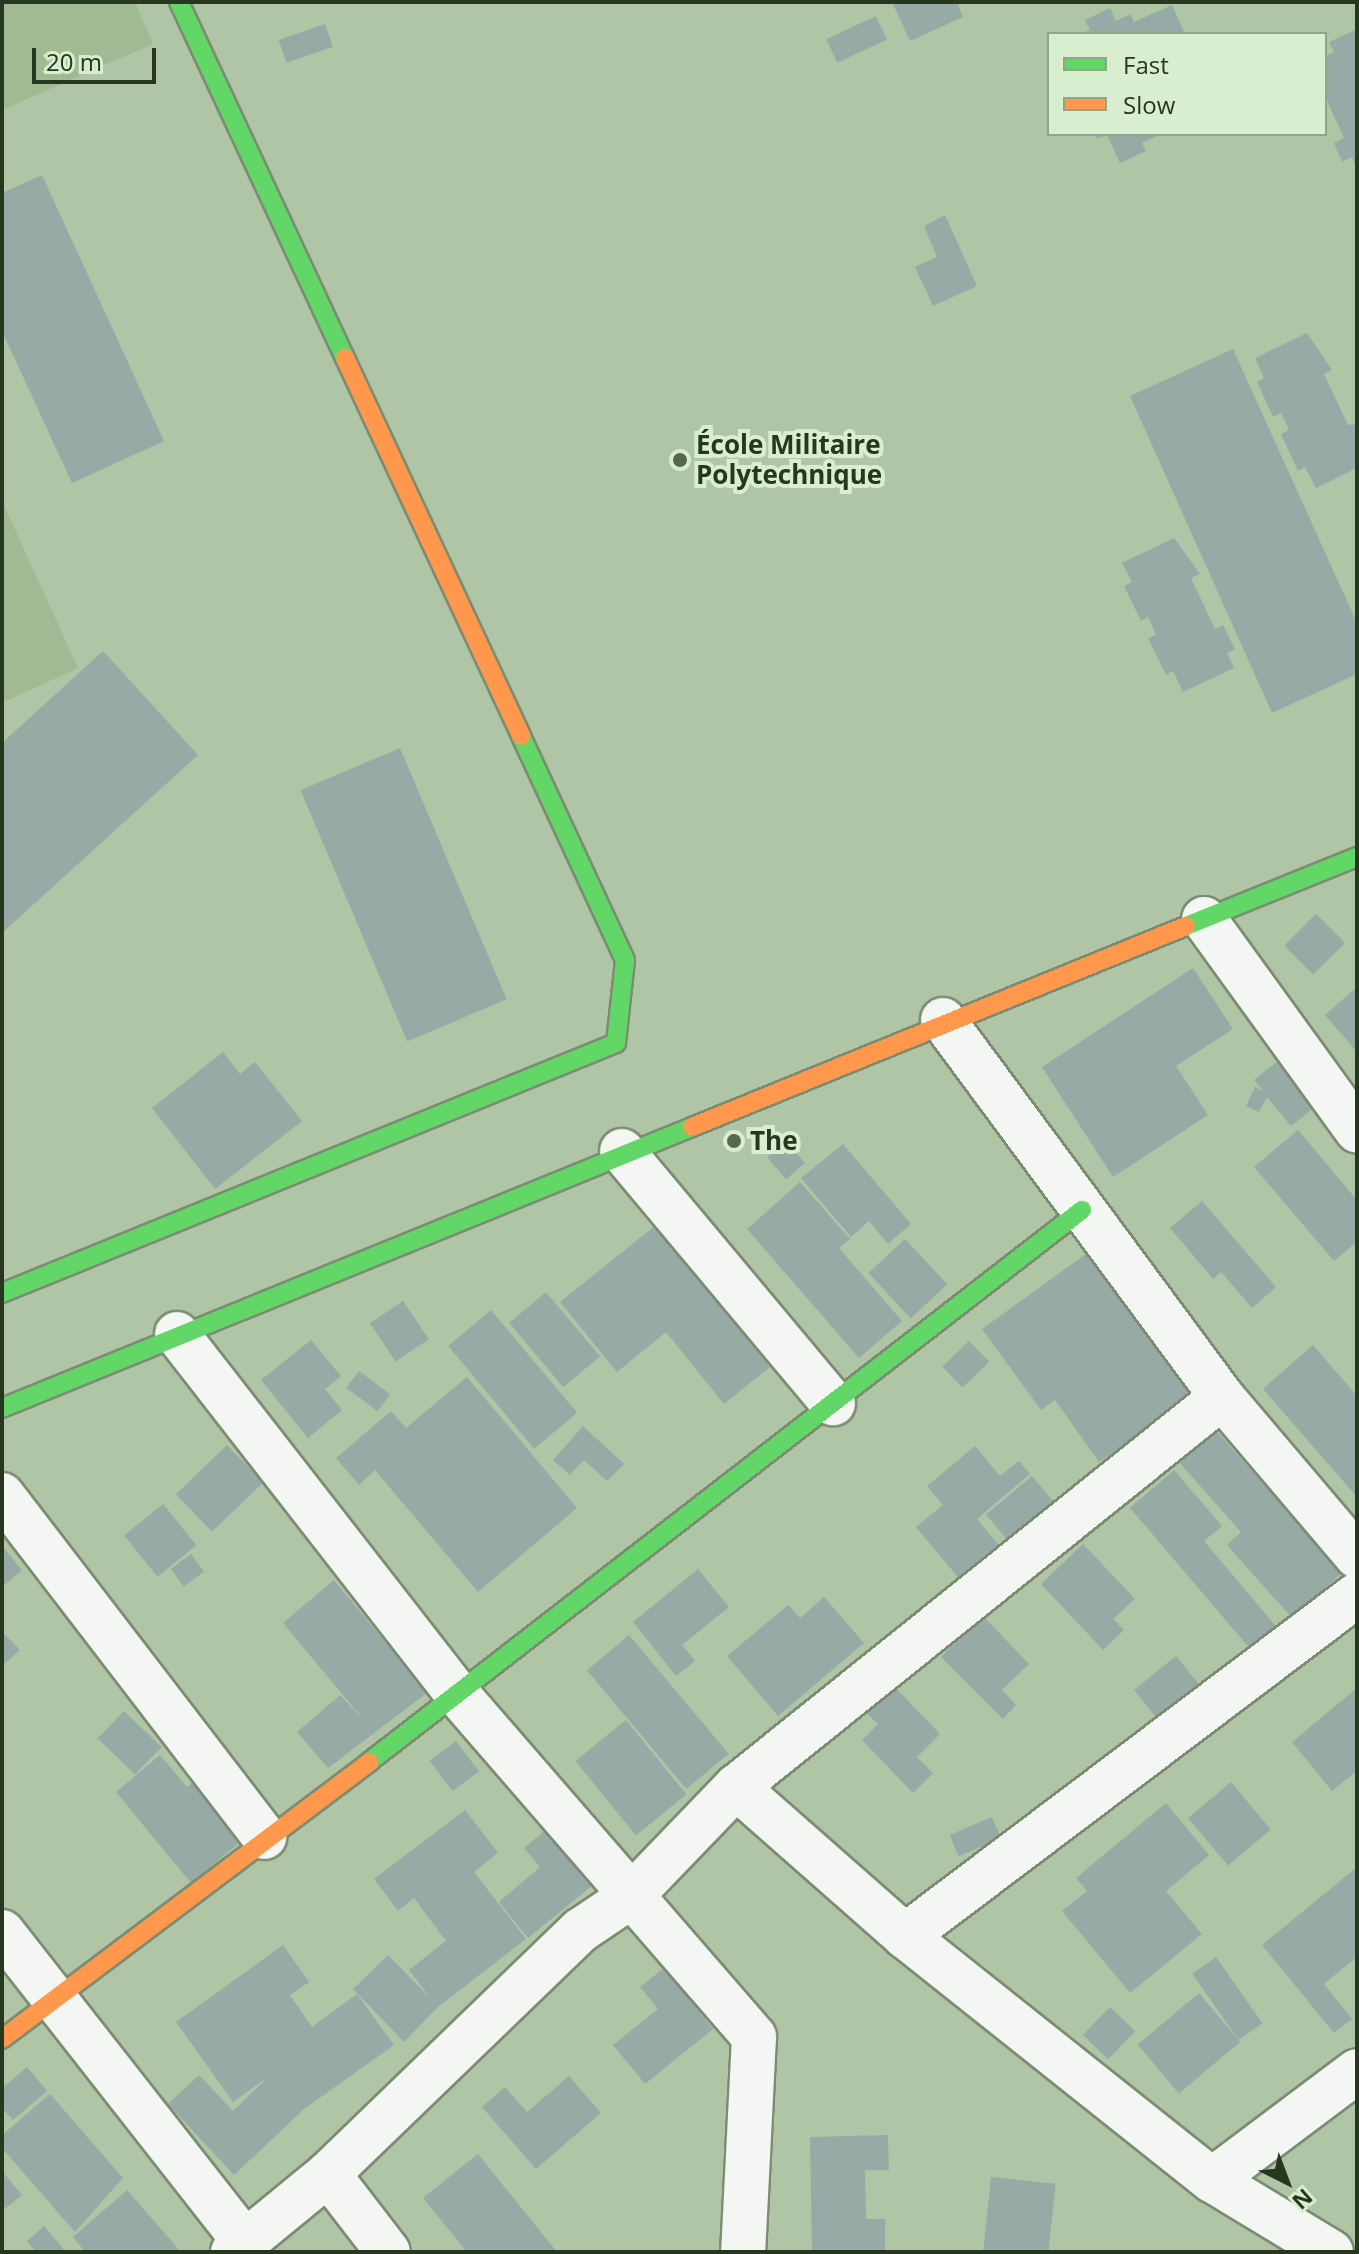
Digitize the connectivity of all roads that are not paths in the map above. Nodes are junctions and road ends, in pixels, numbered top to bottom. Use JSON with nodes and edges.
{"nodes":[{"id":1,"x":179,"y":2,"type":"edge"},
{"id":2,"x":1357,"y":857,"type":"edge"},
{"id":3,"x":1204,"y":919,"type":"junction"},
{"id":4,"x":943,"y":1020,"type":"junction"},
{"id":5,"x":1357,"y":1130,"type":"edge"},
{"id":6,"x":622,"y":1151,"type":"junction"},
{"id":7,"x":1082,"y":1210,"type":"junction"},
{"id":8,"x":2,"y":1293,"type":"edge"},
{"id":9,"x":177,"y":1334,"type":"junction"},
{"id":10,"x":1222,"y":1397,"type":"junction"},
{"id":11,"x":833,"y":1403,"type":"junction"},
{"id":12,"x":2,"y":1408,"type":"edge"},
{"id":13,"x":2,"y":1495,"type":"edge"},
{"id":14,"x":1357,"y":1556,"type":"edge"},
{"id":15,"x":1357,"y":1595,"type":"edge"},
{"id":16,"x":458,"y":1695,"type":"junction"},
{"id":17,"x":736,"y":1787,"type":"junction"},
{"id":18,"x":264,"y":1837,"type":"junction"},
{"id":19,"x":630,"y":1897,"type":"junction"},
{"id":20,"x":2,"y":1932,"type":"edge"},
{"id":21,"x":905,"y":1936,"type":"junction"},
{"id":22,"x":52,"y":1999,"type":"junction"},
{"id":23,"x":2,"y":2039,"type":"edge"},
{"id":24,"x":1357,"y":2071,"type":"edge"},
{"id":25,"x":328,"y":2174,"type":"junction"},
{"id":26,"x":1212,"y":2180,"type":"junction"},
{"id":27,"x":239,"y":2247,"type":"edge"},
{"id":28,"x":388,"y":2252,"type":"edge"},
{"id":29,"x":743,"y":2252,"type":"edge"},
{"id":30,"x":1330,"y":2252,"type":"edge"}],
"edges":[{"from":1,"to":8,"type":"street"},
{"from":2,"to":3,"type":"street"},
{"from":3,"to":4,"type":"street"},
{"from":3,"to":5,"type":"street"},
{"from":4,"to":6,"type":"street"},
{"from":4,"to":7,"type":"street"},
{"from":6,"to":9,"type":"street"},
{"from":6,"to":11,"type":"street"},
{"from":7,"to":10,"type":"street"},
{"from":7,"to":11,"type":"street"},
{"from":9,"to":12,"type":"street"},
{"from":9,"to":16,"type":"street"},
{"from":10,"to":14,"type":"street"},
{"from":10,"to":17,"type":"street"},
{"from":11,"to":16,"type":"street"},
{"from":13,"to":18,"type":"street"},
{"from":15,"to":21,"type":"street"},
{"from":16,"to":18,"type":"street"},
{"from":16,"to":19,"type":"street"},
{"from":17,"to":19,"type":"street"},
{"from":17,"to":21,"type":"street"},
{"from":18,"to":22,"type":"street"},
{"from":19,"to":25,"type":"street"},
{"from":19,"to":29,"type":"street"},
{"from":20,"to":22,"type":"street"},
{"from":21,"to":26,"type":"street"},
{"from":22,"to":23,"type":"street"},
{"from":22,"to":27,"type":"street"},
{"from":24,"to":26,"type":"street"},
{"from":25,"to":27,"type":"street"},
{"from":25,"to":28,"type":"street"},
{"from":26,"to":30,"type":"street"}]}
